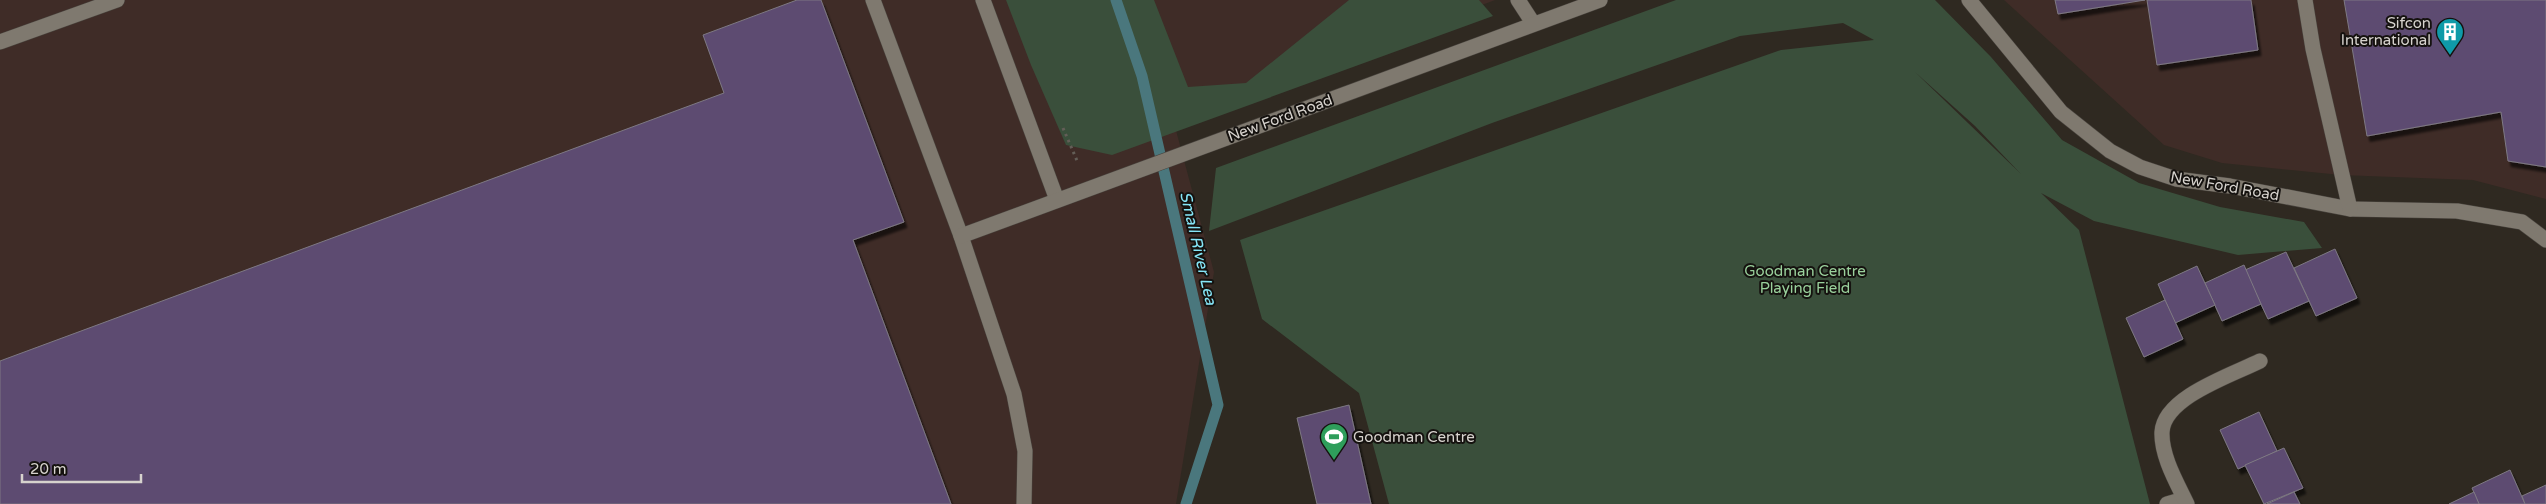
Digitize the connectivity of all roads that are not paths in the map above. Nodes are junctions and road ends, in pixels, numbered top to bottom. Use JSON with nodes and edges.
{"nodes":[{"id":1,"x":117,"y":0,"type":"edge"},
{"id":2,"x":873,"y":0,"type":"edge"},
{"id":3,"x":983,"y":0,"type":"edge"},
{"id":4,"x":1518,"y":0,"type":"edge"},
{"id":5,"x":1600,"y":0,"type":"edge"},
{"id":6,"x":1969,"y":0,"type":"edge"},
{"id":7,"x":2305,"y":0,"type":"edge"},
{"id":8,"x":1533,"y":23,"type":"junction"},
{"id":9,"x":0,"y":42,"type":"edge"},
{"id":10,"x":1056,"y":200,"type":"junction"},
{"id":11,"x":2350,"y":209,"type":"junction"},
{"id":12,"x":961,"y":236,"type":"junction"},
{"id":13,"x":2546,"y":240,"type":"edge"},
{"id":14,"x":2260,"y":362,"type":"dead end"},
{"id":15,"x":2185,"y":501,"type":"edge"},
{"id":16,"x":1024,"y":504,"type":"edge"},
{"id":17,"x":2167,"y":504,"type":"edge"}],
"edges":[{"from":1,"to":9,"type":"street"},
{"from":2,"to":12,"type":"street"},
{"from":3,"to":10,"type":"street"},
{"from":4,"to":8,"type":"street"},
{"from":5,"to":8,"type":"street","name":"New Ford Road"},
{"from":6,"to":11,"type":"street","name":"New Ford Road"},
{"from":7,"to":11,"type":"street"},
{"from":8,"to":10,"type":"street","name":"New Ford Road"},
{"from":10,"to":12,"type":"street","name":"New Ford Road"},
{"from":11,"to":13,"type":"street","name":"New Ford Road"},
{"from":12,"to":16,"type":"street"},
{"from":14,"to":15,"type":"street"},
{"from":15,"to":17,"type":"street"}]}
